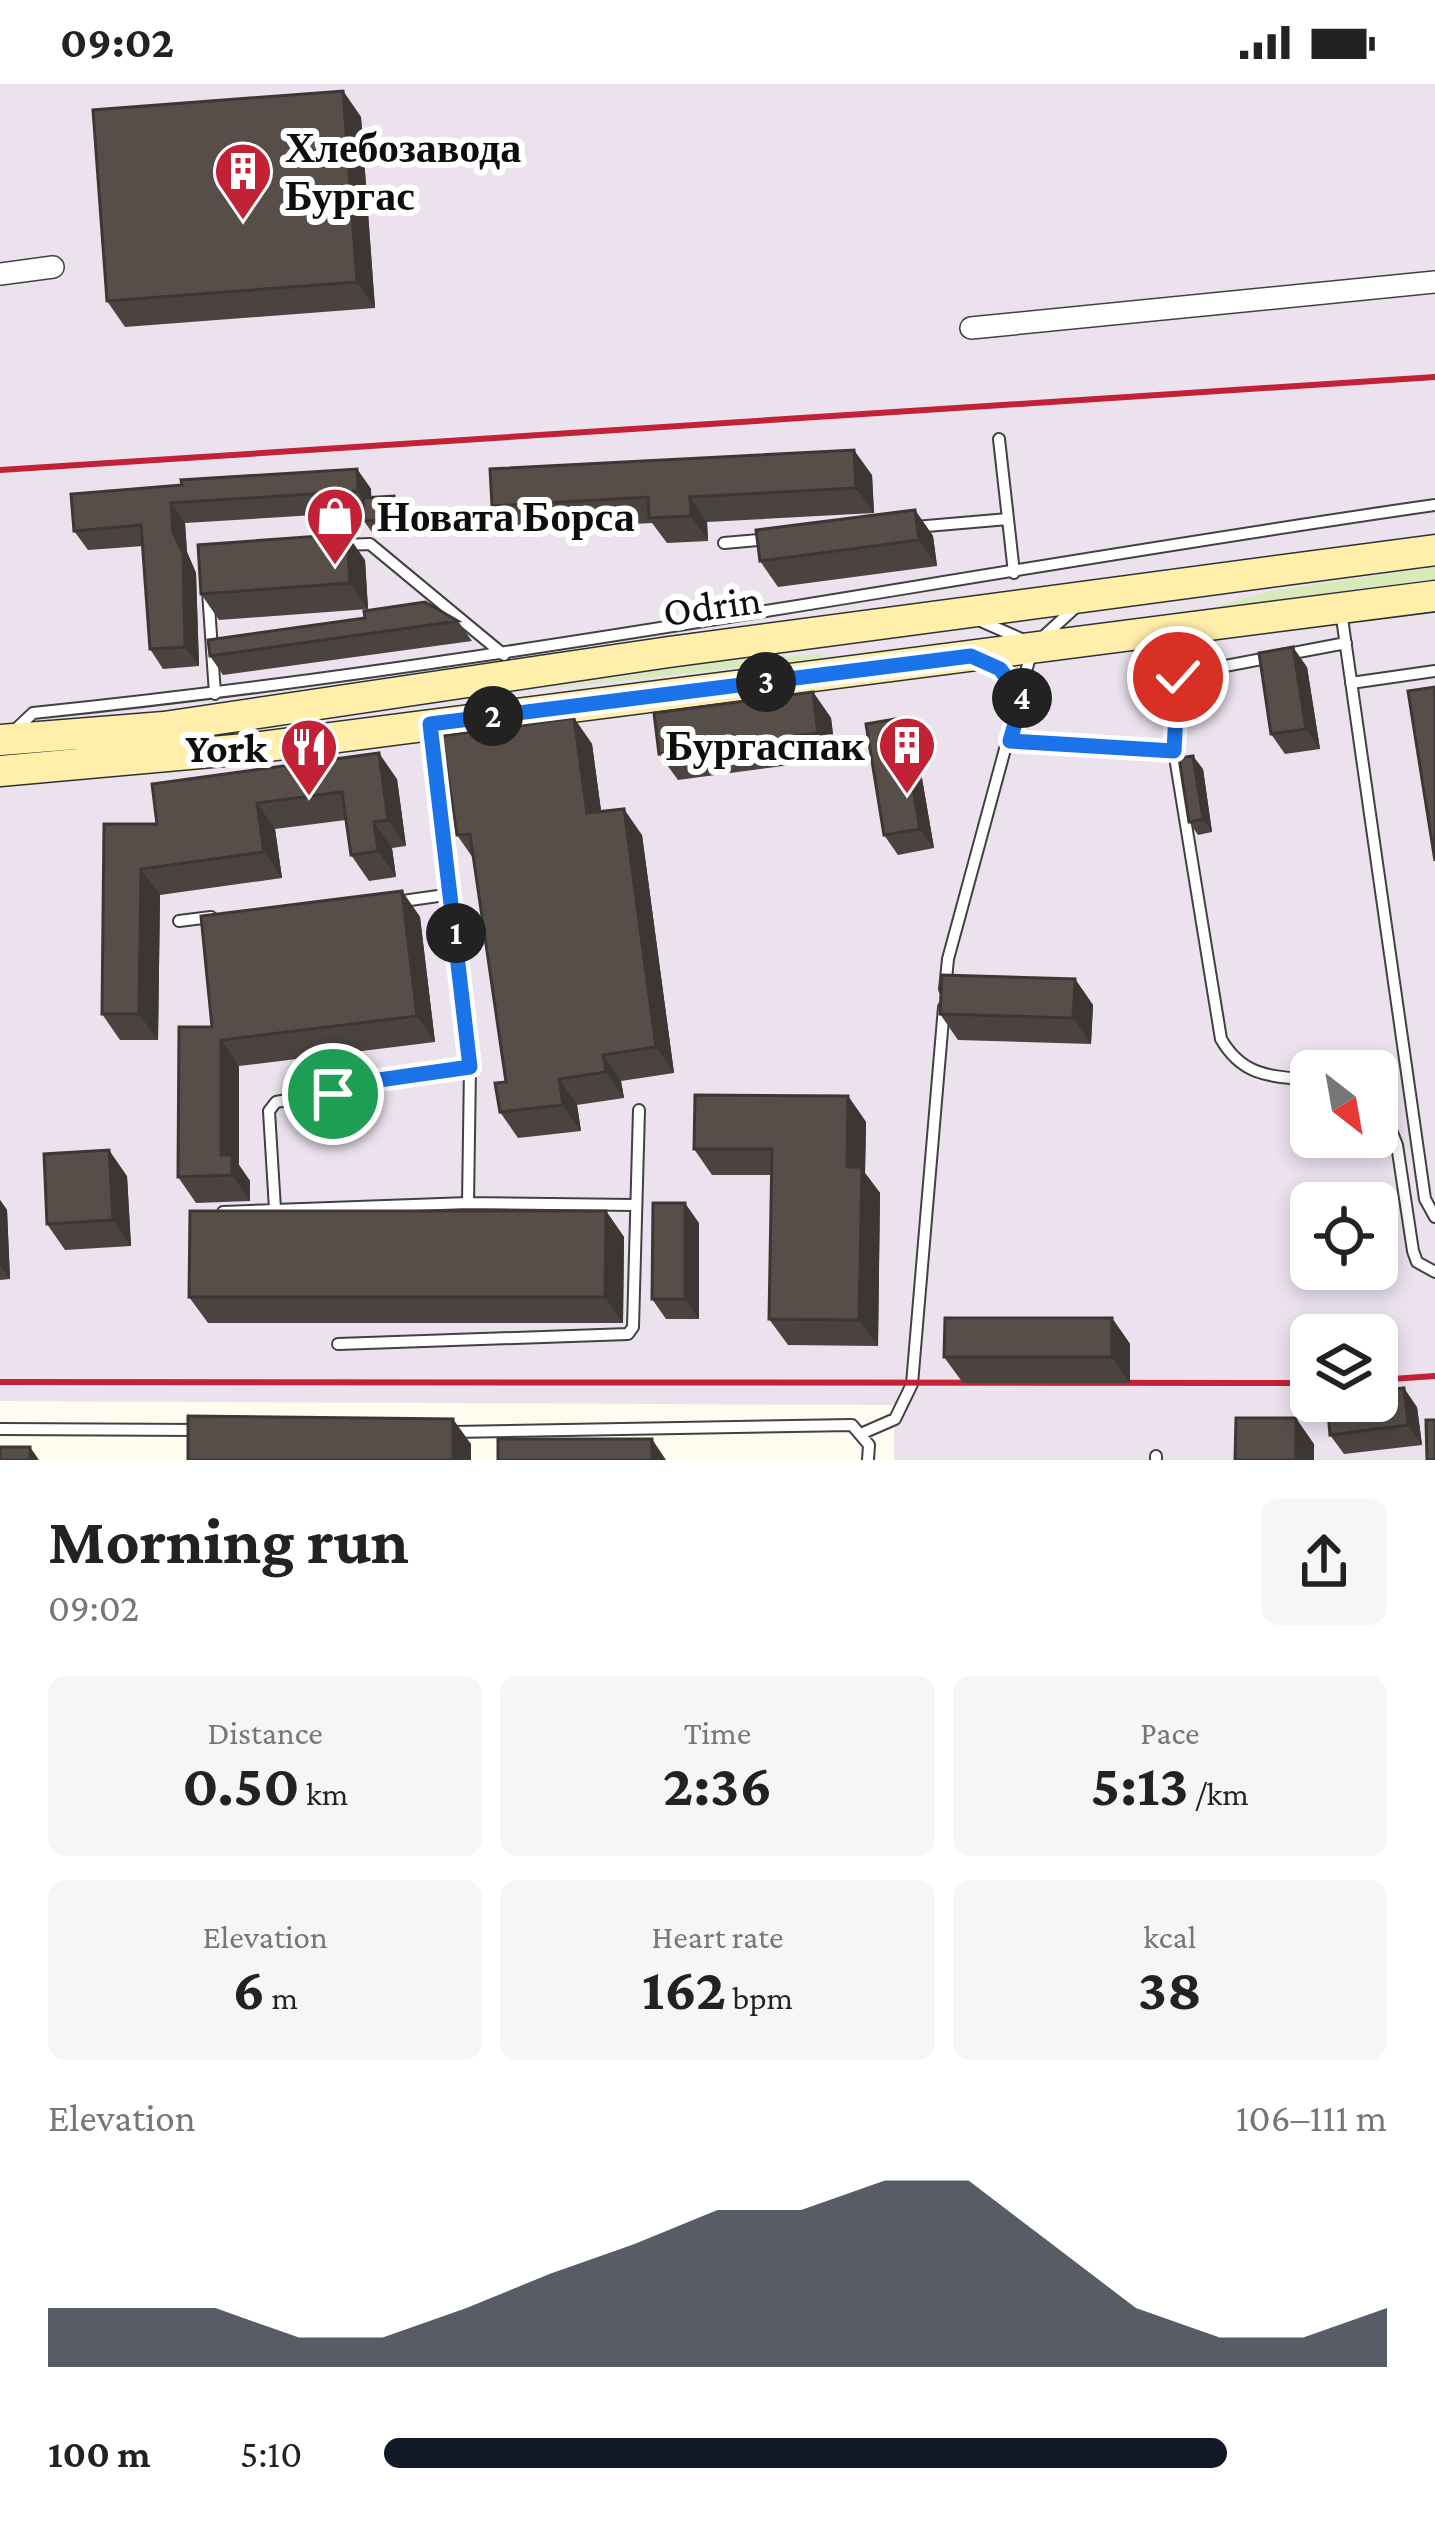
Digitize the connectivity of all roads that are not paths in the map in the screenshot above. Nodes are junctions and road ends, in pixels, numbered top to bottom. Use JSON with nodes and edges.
{"nodes":[{"id":1,"x":53,"y":267,"type":"dead end"},
{"id":2,"x":0,"y":274,"type":"edge"},
{"id":3,"x":1435,"y":282,"type":"edge"},
{"id":4,"x":971,"y":328,"type":"dead end"},
{"id":5,"x":999,"y":439,"type":"dead end"},
{"id":6,"x":1435,"y":505,"type":"edge"},
{"id":7,"x":1008,"y":519,"type":"junction"},
{"id":8,"x":890,"y":529,"type":"edge"},
{"id":9,"x":795,"y":537,"type":"edge"},
{"id":10,"x":724,"y":543,"type":"dead end"},
{"id":11,"x":322,"y":547,"type":"edge"},
{"id":12,"x":1435,"y":550,"type":"edge"},
{"id":13,"x":1014,"y":573,"type":"junction"},
{"id":14,"x":207,"y":576,"type":"edge"},
{"id":15,"x":1435,"y":596,"type":"edge"},
{"id":16,"x":1088,"y":598,"type":"junction"},
{"id":17,"x":1340,"y":608,"type":"junction"},
{"id":18,"x":958,"y":616,"type":"junction"},
{"id":19,"x":1346,"y":643,"type":"junction"},
{"id":20,"x":1034,"y":646,"type":"junction"},
{"id":21,"x":504,"y":655,"type":"junction"},
{"id":22,"x":971,"y":656,"type":"junction"},
{"id":23,"x":572,"y":670,"type":"junction"},
{"id":24,"x":1435,"y":671,"type":"edge"},
{"id":25,"x":1352,"y":683,"type":"junction"},
{"id":26,"x":215,"y":694,"type":"junction"},
{"id":27,"x":1022,"y":699,"type":"junction"},
{"id":28,"x":430,"y":724,"type":"junction"},
{"id":29,"x":1010,"y":741,"type":"junction"},
{"id":30,"x":1,"y":750,"type":"edge"},
{"id":31,"x":1174,"y":751,"type":"junction"},
{"id":32,"x":452,"y":895,"type":"junction"},
{"id":33,"x":383,"y":904,"type":"edge"},
{"id":34,"x":224,"y":916,"type":"edge"},
{"id":35,"x":179,"y":921,"type":"dead end"},
{"id":36,"x":470,"y":1067,"type":"junction"},
{"id":37,"x":1290,"y":1078,"type":"edge"},
{"id":38,"x":639,"y":1110,"type":"dead end"},
{"id":39,"x":1398,"y":1151,"type":"edge"},
{"id":40,"x":468,"y":1203,"type":"junction"},
{"id":41,"x":634,"y":1204,"type":"junction"},
{"id":42,"x":275,"y":1209,"type":"junction"},
{"id":43,"x":215,"y":1212,"type":"edge"},
{"id":44,"x":1435,"y":1217,"type":"edge"},
{"id":45,"x":1435,"y":1272,"type":"edge"},
{"id":46,"x":338,"y":1344,"type":"dead end"},
{"id":47,"x":0,"y":1430,"type":"edge"},
{"id":48,"x":216,"y":1430,"type":"edge"},
{"id":49,"x":431,"y":1432,"type":"edge"},
{"id":50,"x":863,"y":1433,"type":"junction"},
{"id":51,"x":868,"y":1460,"type":"edge"}],
"edges":[{"from":1,"to":2,"type":"street"},
{"from":3,"to":4,"type":"street"},
{"from":5,"to":7,"type":"lane"},
{"from":6,"to":13,"type":"lane"},
{"from":7,"to":8,"type":"lane"},
{"from":7,"to":13,"type":"lane"},
{"from":9,"to":10,"type":"lane"},
{"from":11,"to":21,"type":"lane"},
{"from":12,"to":16,"type":"main road","name":"Odrin"},
{"from":13,"to":21,"type":"lane"},
{"from":14,"to":26,"type":"lane"},
{"from":15,"to":17,"type":"main road","name":"Odrin"},
{"from":16,"to":18,"type":"main road","name":"Odrin"},
{"from":16,"to":20,"type":"lane"},
{"from":17,"to":19,"type":"lane"},
{"from":17,"to":20,"type":"main road","name":"Odrin"},
{"from":18,"to":20,"type":"lane"},
{"from":18,"to":23,"type":"main road","name":"Odrin"},
{"from":19,"to":25,"type":"lane"},
{"from":19,"to":31,"type":"lane"},
{"from":20,"to":22,"type":"main road","name":"Odrin"},
{"from":20,"to":27,"type":"lane"},
{"from":21,"to":26,"type":"lane"},
{"from":22,"to":27,"type":"lane"},
{"from":22,"to":28,"type":"main road","name":"Odrin"},
{"from":23,"to":28,"type":"main road"},
{"from":23,"to":30,"type":"main road","name":"Odrin"},
{"from":24,"to":25,"type":"lane"},
{"from":25,"to":44,"type":"lane"},
{"from":26,"to":30,"type":"lane"},
{"from":27,"to":29,"type":"lane"},
{"from":28,"to":30,"type":"main road","name":"Odrin"},
{"from":28,"to":32,"type":"lane"},
{"from":29,"to":31,"type":"lane"},
{"from":29,"to":50,"type":"lane"},
{"from":31,"to":37,"type":"lane"},
{"from":32,"to":33,"type":"lane"},
{"from":32,"to":36,"type":"lane"},
{"from":34,"to":35,"type":"lane"},
{"from":36,"to":40,"type":"lane"},
{"from":36,"to":42,"type":"lane"},
{"from":38,"to":41,"type":"lane"},
{"from":39,"to":45,"type":"lane"},
{"from":40,"to":41,"type":"lane"},
{"from":40,"to":42,"type":"lane"},
{"from":41,"to":46,"type":"lane"},
{"from":42,"to":43,"type":"lane"},
{"from":47,"to":48,"type":"lane"},
{"from":49,"to":50,"type":"lane"},
{"from":50,"to":51,"type":"lane"}]}
